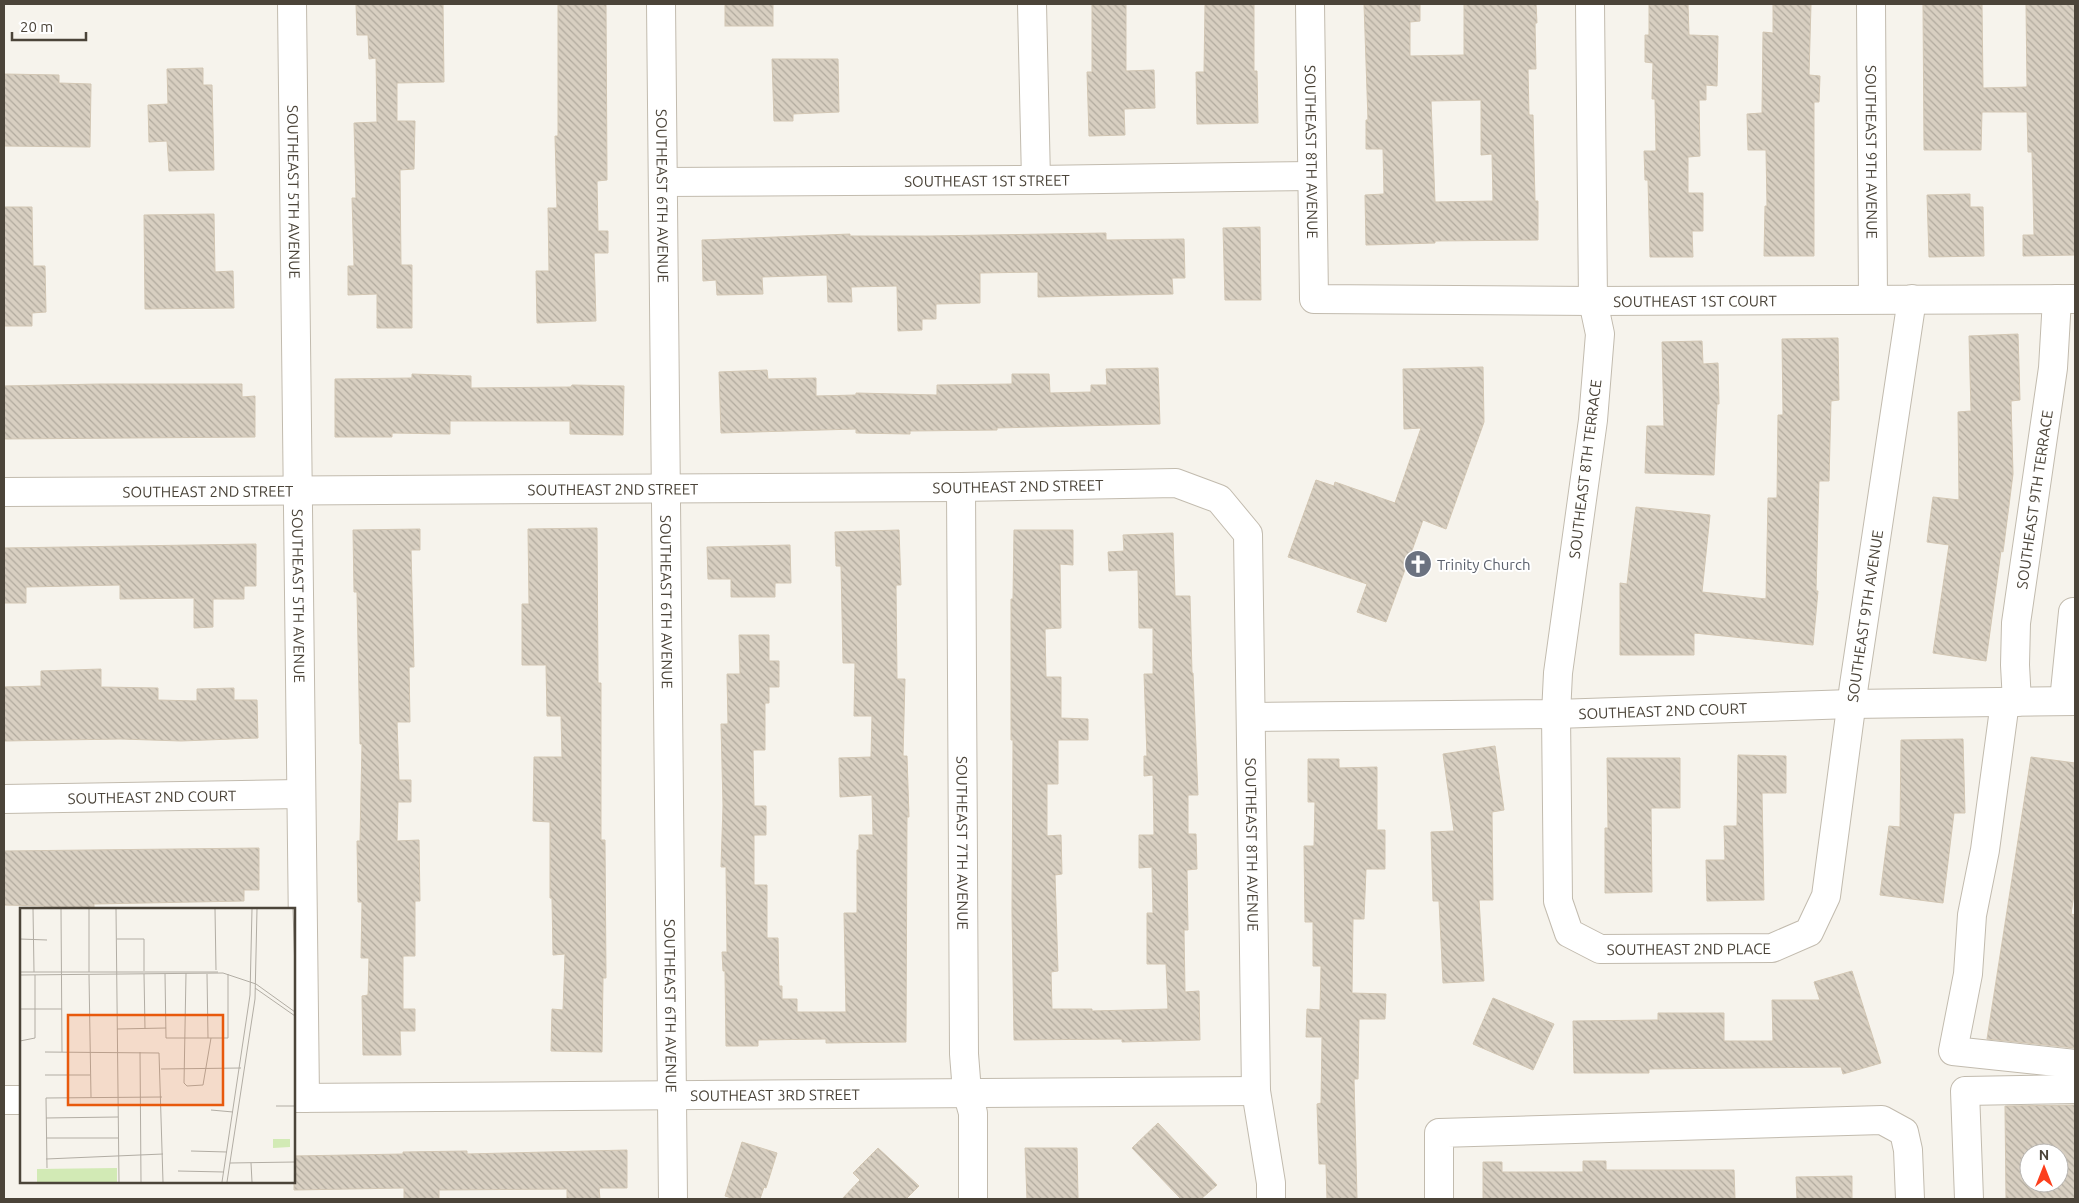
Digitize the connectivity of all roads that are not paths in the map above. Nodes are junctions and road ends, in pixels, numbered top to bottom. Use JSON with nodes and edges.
{"nodes":[{"id":1,"x":292,"y":4,"type":"edge"},
{"id":2,"x":661,"y":4,"type":"edge"},
{"id":3,"x":1032,"y":4,"type":"edge"},
{"id":4,"x":1310,"y":4,"type":"edge"},
{"id":5,"x":1590,"y":4,"type":"edge"},
{"id":6,"x":1871,"y":4,"type":"edge"},
{"id":7,"x":1311,"y":176,"type":"junction"},
{"id":8,"x":1036,"y":180,"type":"junction"},
{"id":9,"x":663,"y":182,"type":"junction"},
{"id":10,"x":1314,"y":299,"type":"joint"},
{"id":11,"x":1874,"y":299,"type":"junction"},
{"id":12,"x":1912,"y":299,"type":"junction"},
{"id":13,"x":2066,"y":299,"type":"edge"},
{"id":14,"x":1593,"y":302,"type":"junction"},
{"id":15,"x":961,"y":487,"type":"junction"},
{"id":16,"x":667,"y":488,"type":"junction"},
{"id":17,"x":298,"y":490,"type":"junction"},
{"id":18,"x":4,"y":492,"type":"edge"},
{"id":19,"x":1219,"y":499,"type":"joint"},
{"id":20,"x":2074,"y":605,"type":"edge"},
{"id":21,"x":2070,"y":701,"type":"edge"},
{"id":22,"x":2011,"y":702,"type":"junction"},
{"id":23,"x":1851,"y":704,"type":"junction"},
{"id":24,"x":1556,"y":714,"type":"junction"},
{"id":25,"x":1252,"y":717,"type":"junction"},
{"id":26,"x":300,"y":794,"type":"junction"},
{"id":27,"x":4,"y":799,"type":"edge"},
{"id":28,"x":1809,"y":932,"type":"joint"},
{"id":29,"x":1569,"y":933,"type":"joint"},
{"id":30,"x":2075,"y":1064,"type":"edge"},
{"id":31,"x":2075,"y":1089,"type":"edge"},
{"id":32,"x":1256,"y":1091,"type":"junction"},
{"id":33,"x":967,"y":1092,"type":"junction"},
{"id":34,"x":672,"y":1096,"type":"junction"},
{"id":35,"x":300,"y":1098,"type":"edge"},
{"id":36,"x":4,"y":1100,"type":"edge"},
{"id":37,"x":20,"y":1100,"type":"edge"},
{"id":38,"x":673,"y":1199,"type":"edge"},
{"id":39,"x":973,"y":1199,"type":"edge"},
{"id":40,"x":1271,"y":1199,"type":"edge"},
{"id":41,"x":1439,"y":1199,"type":"edge"},
{"id":42,"x":1910,"y":1199,"type":"edge"},
{"id":43,"x":1969,"y":1199,"type":"edge"}],
"edges":[{"from":1,"to":17,"type":"street","name":"SOUTHEAST 5TH AVENUE"},
{"from":2,"to":9,"type":"street","name":"SOUTHEAST 6TH AVENUE"},
{"from":3,"to":8,"type":"street"},
{"from":4,"to":7,"type":"street","name":"SOUTHEAST 8TH AVENUE"},
{"from":5,"to":14,"type":"street","name":"SOUTHEAST 8TH TERRACE"},
{"from":6,"to":11,"type":"street","name":"SOUTHEAST 9TH AVENUE"},
{"from":7,"to":8,"type":"street","name":"SOUTHEAST 1ST STREET"},
{"from":7,"to":10,"type":"street","name":"SOUTHEAST 8TH AVENUE"},
{"from":8,"to":9,"type":"street","name":"SOUTHEAST 1ST STREET"},
{"from":9,"to":16,"type":"street","name":"SOUTHEAST 6TH AVENUE"},
{"from":10,"to":14,"type":"street","name":"SOUTHEAST 1ST COURT"},
{"from":11,"to":12,"type":"street","name":"SOUTHEAST 1ST COURT"},
{"from":11,"to":14,"type":"street","name":"SOUTHEAST 1ST COURT"},
{"from":12,"to":13,"type":"street","name":"SOUTHEAST 1ST COURT"},
{"from":12,"to":23,"type":"street","name":"SOUTHEAST 9TH AVENUE"},
{"from":13,"to":22,"type":"street","name":"SOUTHEAST 9TH TERRACE"},
{"from":14,"to":24,"type":"street","name":"SOUTHEAST 8TH TERRACE"},
{"from":15,"to":16,"type":"street","name":"SOUTHEAST 2ND STREET"},
{"from":15,"to":19,"type":"street","name":"SOUTHEAST 2ND STREET"},
{"from":15,"to":33,"type":"street","name":"SOUTHEAST 7TH AVENUE"},
{"from":16,"to":17,"type":"street","name":"SOUTHEAST 2ND STREET"},
{"from":16,"to":34,"type":"street","name":"SOUTHEAST 6TH AVENUE"},
{"from":17,"to":18,"type":"street","name":"SOUTHEAST 2ND STREET"},
{"from":17,"to":26,"type":"street","name":"SOUTHEAST 5TH AVENUE"},
{"from":19,"to":25,"type":"street","name":"SOUTHEAST 8TH AVENUE"},
{"from":20,"to":21,"type":"street"},
{"from":21,"to":22,"type":"street","name":"SOUTHEAST 2ND COURT"},
{"from":22,"to":23,"type":"street","name":"SOUTHEAST 2ND COURT"},
{"from":22,"to":30,"type":"street","name":"SOUTHEAST 9TH TERRACE"},
{"from":23,"to":24,"type":"street","name":"SOUTHEAST 2ND COURT"},
{"from":23,"to":28,"type":"street","name":"SOUTHEAST 9TH AVENUE"},
{"from":24,"to":25,"type":"street","name":"SOUTHEAST 2ND COURT"},
{"from":24,"to":29,"type":"street","name":"SOUTHEAST 8TH TERRACE"},
{"from":25,"to":32,"type":"street","name":"SOUTHEAST 8TH AVENUE"},
{"from":26,"to":27,"type":"street","name":"SOUTHEAST 2ND COURT"},
{"from":26,"to":35,"type":"street","name":"SOUTHEAST 5TH AVENUE"},
{"from":28,"to":29,"type":"street","name":"SOUTHEAST 2ND PLACE"},
{"from":31,"to":43,"type":"street"},
{"from":32,"to":33,"type":"street","name":"SOUTHEAST 3RD STREET"},
{"from":32,"to":40,"type":"street","name":"SOUTHEAST 8TH AVENUE"},
{"from":33,"to":34,"type":"street","name":"SOUTHEAST 3RD STREET"},
{"from":33,"to":39,"type":"street","name":"SOUTHEAST 7TH AVENUE"},
{"from":34,"to":35,"type":"street","name":"SOUTHEAST 3RD STREET"},
{"from":34,"to":38,"type":"street","name":"SOUTHEAST 6TH AVENUE"},
{"from":36,"to":37,"type":"street"},
{"from":41,"to":42,"type":"street"}]}
